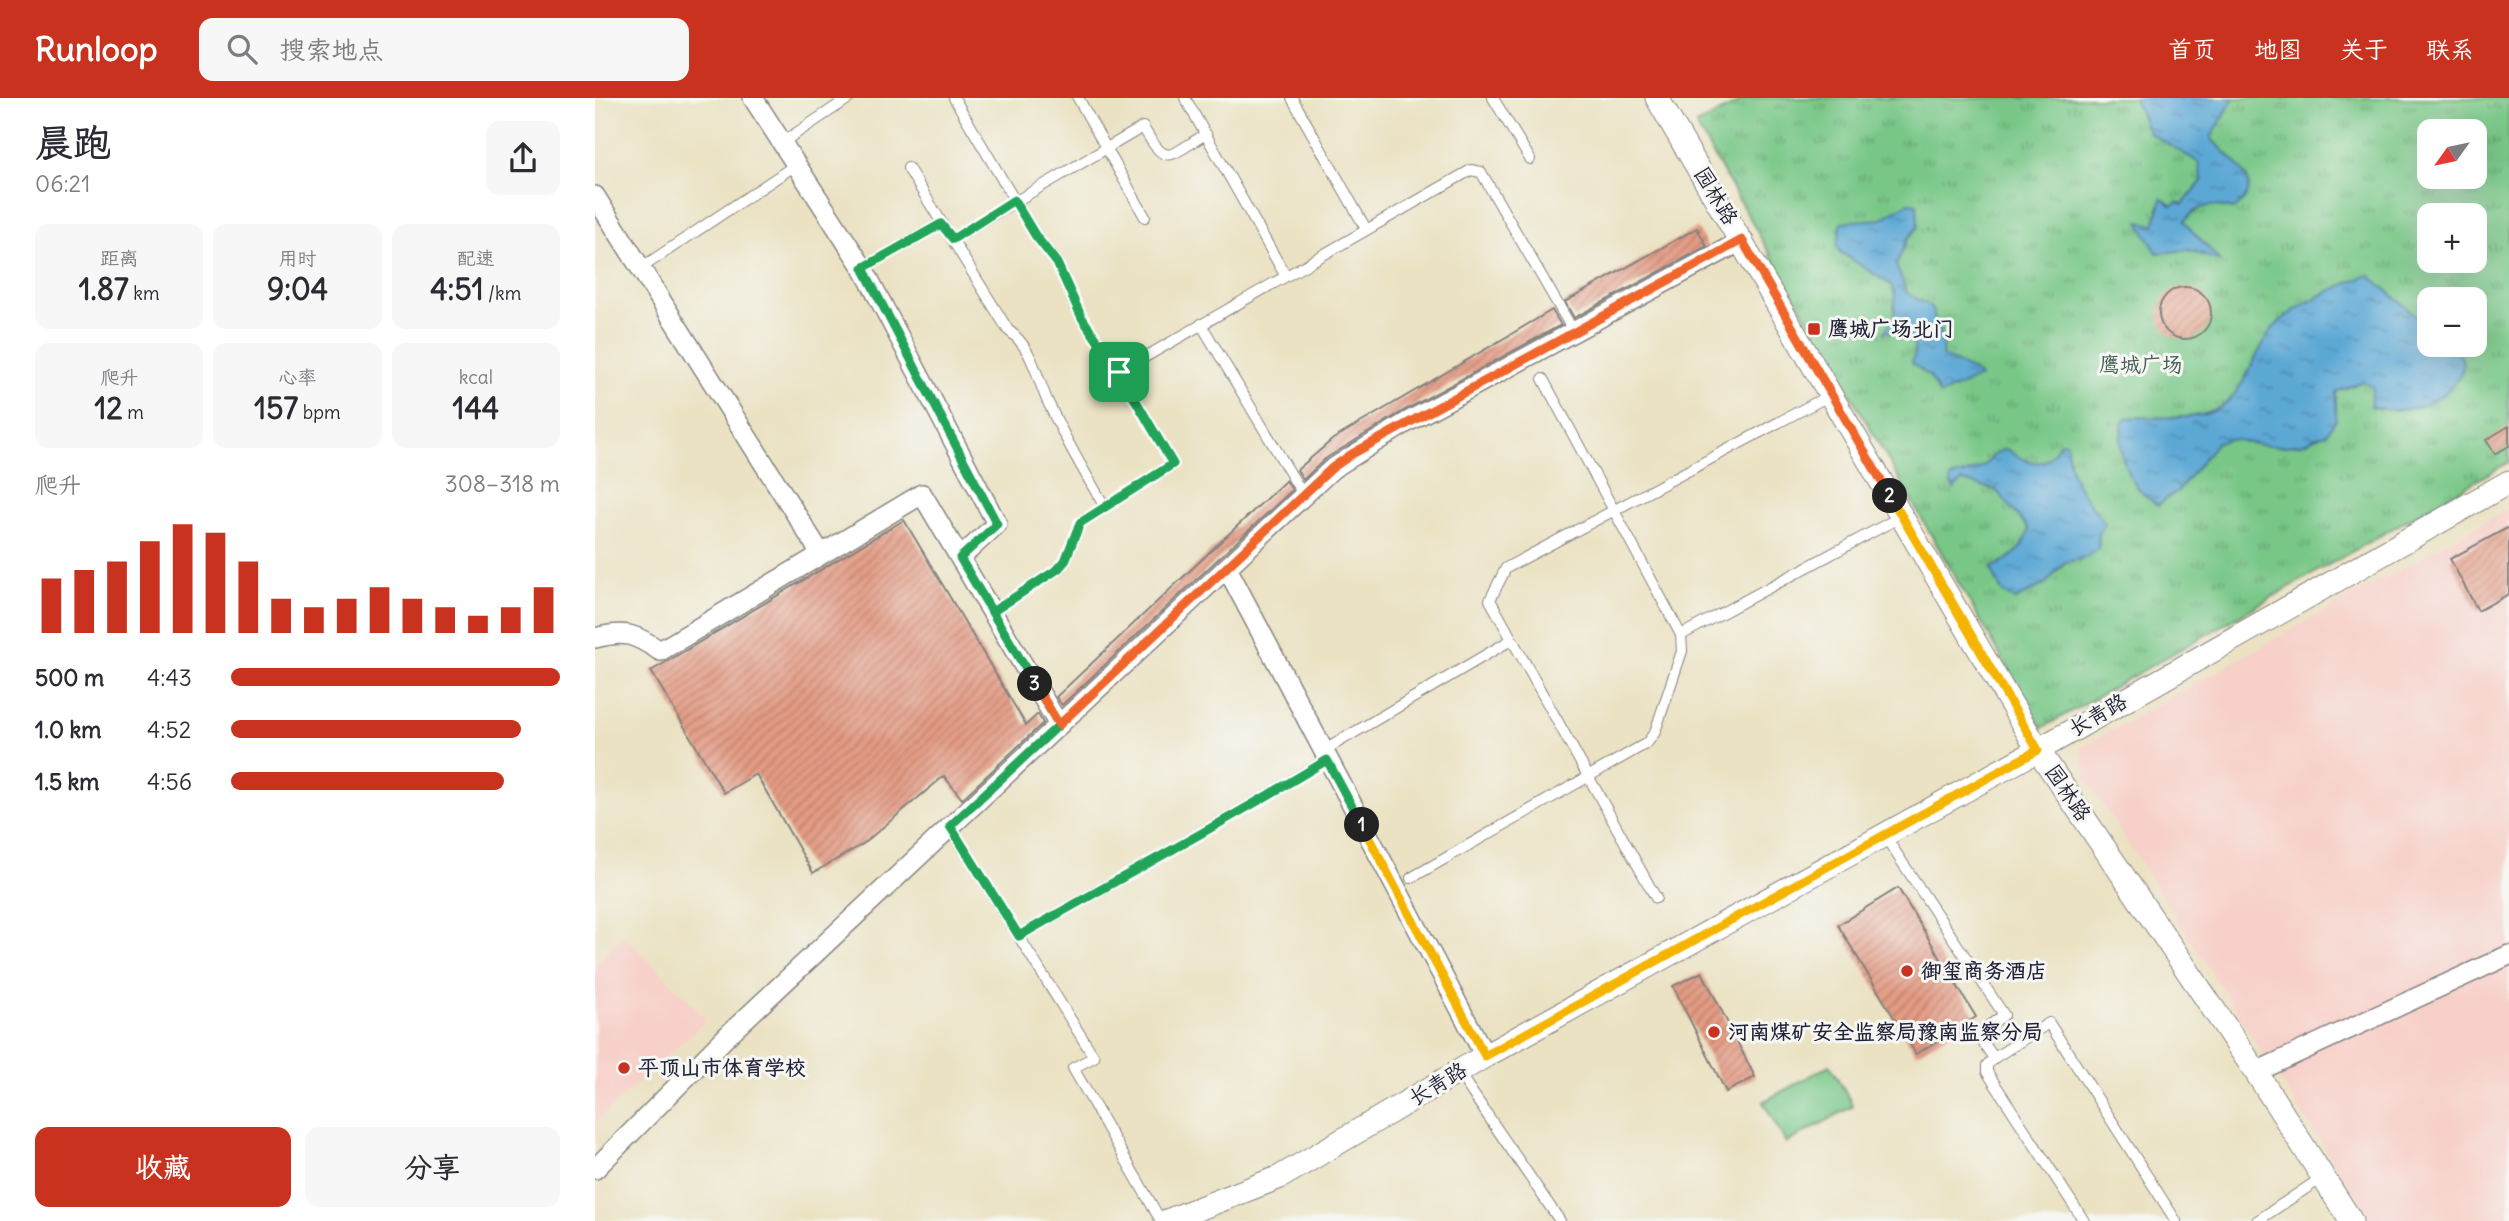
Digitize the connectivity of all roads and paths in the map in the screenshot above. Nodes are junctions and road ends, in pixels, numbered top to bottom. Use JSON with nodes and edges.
{"nodes":[{"id":1,"x":753,"y":98,"type":"edge"},
{"id":2,"x":849,"y":98,"type":"edge"},
{"id":3,"x":954,"y":98,"type":"edge"},
{"id":4,"x":1079,"y":98,"type":"edge"},
{"id":5,"x":1185,"y":98,"type":"edge"},
{"id":6,"x":1292,"y":98,"type":"edge"},
{"id":7,"x":1493,"y":98,"type":"edge"},
{"id":8,"x":1657,"y":98,"type":"edge"},
{"id":9,"x":1206,"y":134,"type":"junction"},
{"id":10,"x":783,"y":142,"type":"junction"},
{"id":11,"x":1105,"y":148,"type":"junction"},
{"id":12,"x":1530,"y":159,"type":"dead end"},
{"id":13,"x":798,"y":164,"type":"junction"},
{"id":14,"x":908,"y":168,"type":"dead end"},
{"id":15,"x":595,"y":196,"type":"edge"},
{"id":16,"x":1014,"y":200,"type":"junction"},
{"id":17,"x":1145,"y":217,"type":"dead end"},
{"id":18,"x":941,"y":224,"type":"junction"},
{"id":19,"x":1366,"y":229,"type":"junction"},
{"id":20,"x":953,"y":239,"type":"junction"},
{"id":21,"x":1742,"y":240,"type":"junction"},
{"id":22,"x":641,"y":268,"type":"junction"},
{"id":23,"x":863,"y":268,"type":"junction"},
{"id":24,"x":1285,"y":275,"type":"junction"},
{"id":25,"x":1201,"y":324,"type":"junction"},
{"id":26,"x":1574,"y":332,"type":"junction"},
{"id":27,"x":1119,"y":372,"type":"junction"},
{"id":28,"x":1543,"y":379,"type":"dead end"},
{"id":29,"x":1831,"y":394,"type":"junction"},
{"id":30,"x":2509,"y":482,"type":"edge"},
{"id":31,"x":1302,"y":493,"type":"dead end"},
{"id":32,"x":1105,"y":507,"type":"junction"},
{"id":33,"x":1615,"y":511,"type":"junction"},
{"id":34,"x":1902,"y":516,"type":"junction"},
{"id":35,"x":821,"y":554,"type":"junction"},
{"id":36,"x":960,"y":558,"type":"junction"},
{"id":37,"x":1227,"y":568,"type":"junction"},
{"id":38,"x":992,"y":612,"type":"junction"},
{"id":39,"x":1681,"y":635,"type":"junction"},
{"id":40,"x":595,"y":638,"type":"edge"},
{"id":41,"x":1511,"y":639,"type":"junction"},
{"id":42,"x":1059,"y":725,"type":"junction"},
{"id":43,"x":2038,"y":750,"type":"junction"},
{"id":44,"x":1325,"y":756,"type":"junction"},
{"id":45,"x":1588,"y":776,"type":"junction"},
{"id":46,"x":950,"y":826,"type":"junction"},
{"id":47,"x":1884,"y":835,"type":"junction"},
{"id":48,"x":1411,"y":878,"type":"dead end"},
{"id":49,"x":1656,"y":898,"type":"dead end"},
{"id":50,"x":1019,"y":936,"type":"junction"},
{"id":51,"x":2509,"y":955,"type":"edge"},
{"id":52,"x":1485,"y":1056,"type":"junction"},
{"id":53,"x":1994,"y":1058,"type":"junction"},
{"id":54,"x":1457,"y":1072,"type":"junction"},
{"id":55,"x":2256,"y":1072,"type":"junction"},
{"id":56,"x":595,"y":1169,"type":"edge"},
{"id":57,"x":2323,"y":1177,"type":"junction"},
{"id":58,"x":1161,"y":1221,"type":"edge"},
{"id":59,"x":1167,"y":1221,"type":"edge"},
{"id":60,"x":1560,"y":1221,"type":"edge"},
{"id":61,"x":2084,"y":1221,"type":"edge"},
{"id":62,"x":2176,"y":1221,"type":"edge"},
{"id":63,"x":2257,"y":1221,"type":"edge"},
{"id":64,"x":2351,"y":1221,"type":"edge"}],
"edges":[{"from":1,"to":10,"type":"street"},
{"from":2,"to":10,"type":"lane"},
{"from":3,"to":16,"type":"lane"},
{"from":4,"to":11,"type":"lane"},
{"from":5,"to":9,"type":"lane"},
{"from":6,"to":19,"type":"lane"},
{"from":7,"to":12,"type":"lane"},
{"from":8,"to":21,"type":"street","name":"园林路"},
{"from":9,"to":11,"type":"lane"},
{"from":9,"to":24,"type":"lane"},
{"from":10,"to":13,"type":"street"},
{"from":11,"to":16,"type":"lane"},
{"from":11,"to":17,"type":"lane"},
{"from":13,"to":22,"type":"lane"},
{"from":13,"to":23,"type":"street"},
{"from":14,"to":18,"type":"lane"},
{"from":15,"to":22,"type":"street"},
{"from":16,"to":20,"type":"lane"},
{"from":16,"to":27,"type":"lane"},
{"from":18,"to":20,"type":"lane"},
{"from":18,"to":23,"type":"lane"},
{"from":19,"to":24,"type":"lane"},
{"from":19,"to":26,"type":"lane"},
{"from":20,"to":32,"type":"lane"},
{"from":21,"to":26,"type":"street"},
{"from":21,"to":29,"type":"street","name":"园林路"},
{"from":22,"to":35,"type":"street"},
{"from":23,"to":36,"type":"street"},
{"from":24,"to":25,"type":"lane"},
{"from":25,"to":27,"type":"lane"},
{"from":25,"to":31,"type":"lane"},
{"from":26,"to":37,"type":"street"},
{"from":27,"to":32,"type":"lane"},
{"from":28,"to":33,"type":"lane"},
{"from":29,"to":33,"type":"lane"},
{"from":29,"to":34,"type":"street","name":"园林路"},
{"from":30,"to":43,"type":"street","name":"长青路"},
{"from":32,"to":38,"type":"lane"},
{"from":33,"to":39,"type":"lane"},
{"from":33,"to":41,"type":"lane"},
{"from":34,"to":39,"type":"lane"},
{"from":34,"to":43,"type":"street","name":"园林路"},
{"from":35,"to":36,"type":"street"},
{"from":35,"to":40,"type":"street"},
{"from":36,"to":38,"type":"street"},
{"from":37,"to":42,"type":"street"},
{"from":37,"to":44,"type":"street"},
{"from":38,"to":42,"type":"street"},
{"from":39,"to":45,"type":"lane"},
{"from":41,"to":44,"type":"lane"},
{"from":41,"to":45,"type":"lane"},
{"from":42,"to":46,"type":"street"},
{"from":43,"to":47,"type":"street","name":"长青路"},
{"from":43,"to":55,"type":"street","name":"园林路"},
{"from":44,"to":50,"type":"lane"},
{"from":44,"to":52,"type":"street"},
{"from":45,"to":48,"type":"lane"},
{"from":45,"to":49,"type":"lane"},
{"from":46,"to":50,"type":"lane"},
{"from":46,"to":56,"type":"street"},
{"from":47,"to":52,"type":"street","name":"长青路"},
{"from":47,"to":53,"type":"lane"},
{"from":50,"to":58,"type":"lane"},
{"from":51,"to":55,"type":"street"},
{"from":52,"to":54,"type":"street","name":"长青路"},
{"from":53,"to":61,"type":"lane"},
{"from":53,"to":62,"type":"lane"},
{"from":54,"to":59,"type":"street","name":"长青路"},
{"from":54,"to":60,"type":"lane"},
{"from":55,"to":57,"type":"street","name":"园林路"},
{"from":57,"to":63,"type":"lane"},
{"from":57,"to":64,"type":"street","name":"园林路"}]}
